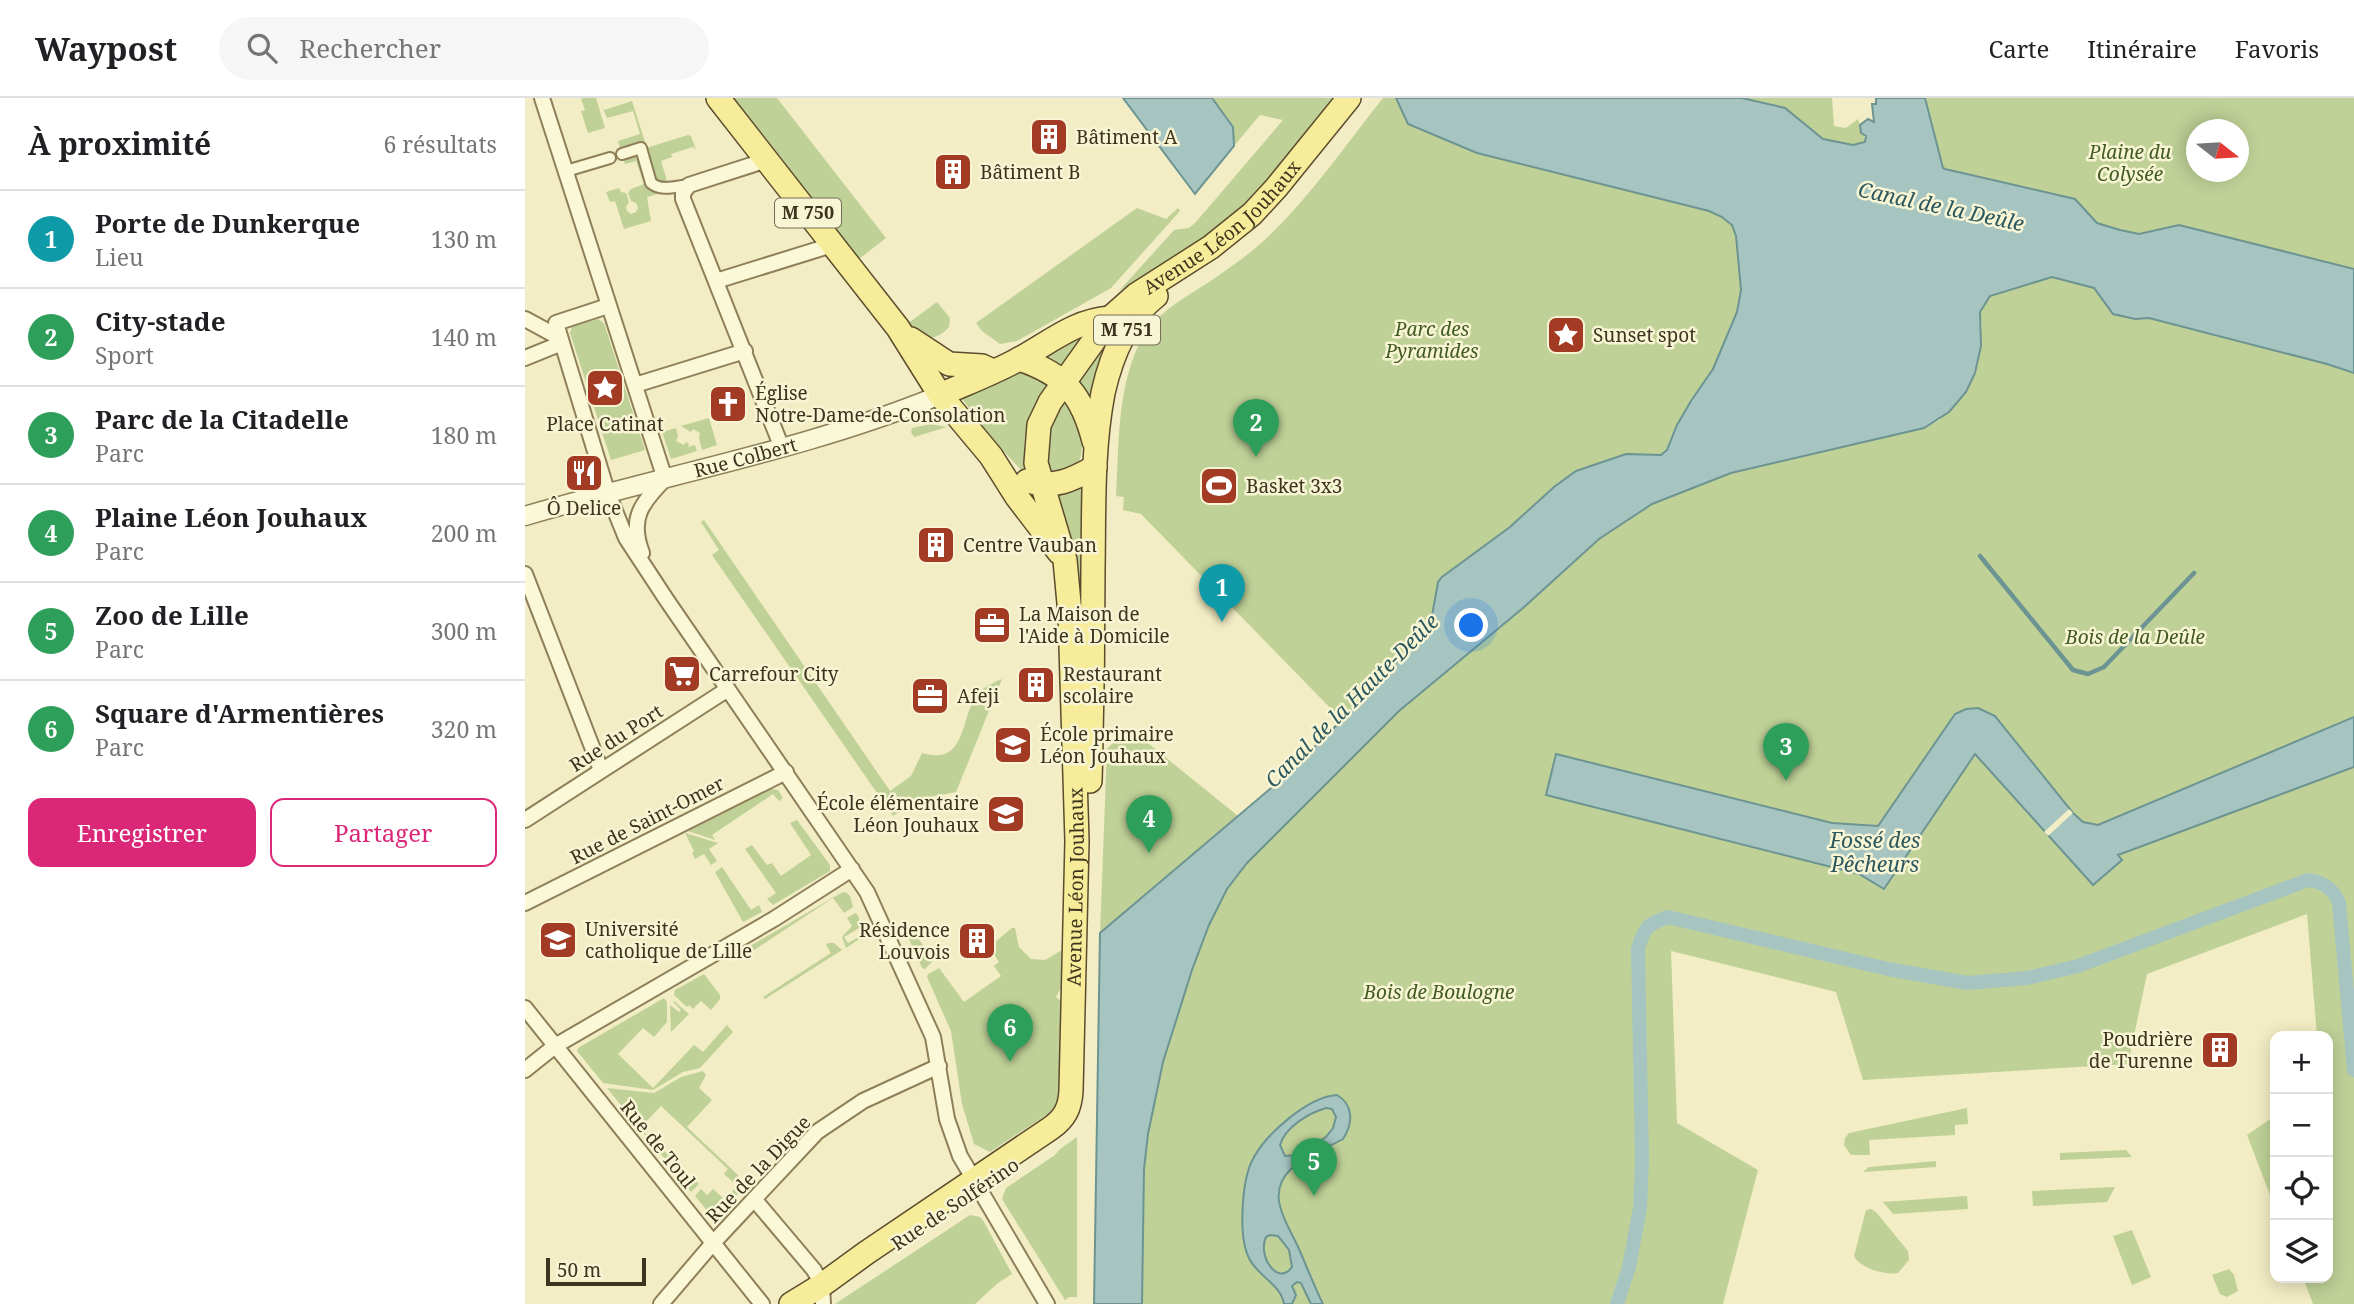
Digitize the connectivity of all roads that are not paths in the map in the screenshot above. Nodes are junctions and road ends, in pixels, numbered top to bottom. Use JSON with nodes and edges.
{"nodes":[{"id":1,"x":542,"y":98,"type":"edge"},
{"id":2,"x":718,"y":98,"type":"edge"},
{"id":3,"x":1364,"y":98,"type":"edge"},
{"id":4,"x":1344,"y":110,"type":"edge"},
{"id":5,"x":622,"y":154,"type":"dead end"},
{"id":6,"x":610,"y":158,"type":"dead end"},
{"id":7,"x":767,"y":160,"type":"junction"},
{"id":8,"x":566,"y":171,"type":"junction"},
{"id":9,"x":689,"y":185,"type":"junction"},
{"id":10,"x":832,"y":245,"type":"junction"},
{"id":11,"x":716,"y":281,"type":"junction"},
{"id":12,"x":608,"y":306,"type":"junction"},
{"id":13,"x":1110,"y":318,"type":"junction"},
{"id":14,"x":525,"y":320,"type":"edge"},
{"id":15,"x":898,"y":328,"type":"junction"},
{"id":16,"x":561,"y":341,"type":"junction"},
{"id":17,"x":745,"y":351,"type":"junction"},
{"id":18,"x":525,"y":358,"type":"edge"},
{"id":19,"x":1019,"y":359,"type":"junction"},
{"id":20,"x":993,"y":371,"type":"junction"},
{"id":21,"x":1063,"y":381,"type":"junction"},
{"id":22,"x":635,"y":385,"type":"junction"},
{"id":23,"x":940,"y":395,"type":"junction"},
{"id":24,"x":782,"y":448,"type":"junction"},
{"id":25,"x":991,"y":456,"type":"junction"},
{"id":26,"x":1096,"y":459,"type":"junction"},
{"id":27,"x":665,"y":479,"type":"junction"},
{"id":28,"x":1041,"y":485,"type":"junction"},
{"id":29,"x":607,"y":491,"type":"junction"},
{"id":30,"x":525,"y":516,"type":"edge"},
{"id":31,"x":1065,"y":560,"type":"junction"},
{"id":32,"x":525,"y":574,"type":"edge"},
{"id":33,"x":652,"y":578,"type":"junction"},
{"id":34,"x":728,"y":689,"type":"junction"},
{"id":35,"x":601,"y":770,"type":"junction"},
{"id":36,"x":786,"y":772,"type":"junction"},
{"id":37,"x":525,"y":820,"type":"edge"},
{"id":38,"x":852,"y":869,"type":"junction"},
{"id":39,"x":525,"y":903,"type":"edge"},
{"id":40,"x":525,"y":1008,"type":"edge"},
{"id":41,"x":555,"y":1046,"type":"junction"},
{"id":42,"x":939,"y":1066,"type":"junction"},
{"id":43,"x":525,"y":1070,"type":"edge"},
{"id":44,"x":1075,"y":1112,"type":"junction"},
{"id":45,"x":976,"y":1184,"type":"junction"},
{"id":46,"x":754,"y":1199,"type":"junction"},
{"id":47,"x":713,"y":1244,"type":"junction"},
{"id":48,"x":823,"y":1294,"type":"edge"},
{"id":49,"x":661,"y":1304,"type":"edge"},
{"id":50,"x":762,"y":1304,"type":"edge"},
{"id":51,"x":791,"y":1304,"type":"edge"},
{"id":52,"x":1047,"y":1304,"type":"edge"}],
"edges":[{"from":1,"to":8,"type":"street"},
{"from":2,"to":7,"type":"main road","number":"M 750"},
{"from":3,"to":4,"type":"main road","name":"Avenue Léon Jouhaux","number":"M 751"},
{"from":4,"to":13,"type":"main road","name":"Avenue Léon Jouhaux","number":"M 751"},
{"from":4,"to":26,"type":"main road","name":"Avenue Léon Jouhaux","number":"M 751"},
{"from":5,"to":9,"type":"street"},
{"from":6,"to":8,"type":"street"},
{"from":7,"to":9,"type":"street"},
{"from":7,"to":10,"type":"main road","number":"M 750"},
{"from":8,"to":12,"type":"street"},
{"from":9,"to":11,"type":"street"},
{"from":10,"to":11,"type":"street"},
{"from":10,"to":15,"type":"main road","number":"M 750"},
{"from":11,"to":17,"type":"street"},
{"from":12,"to":16,"type":"street"},
{"from":12,"to":22,"type":"street"},
{"from":13,"to":19,"type":"main road","name":"Rue Colbert","number":"M 751"},
{"from":13,"to":21,"type":"main road","name":"Avenue Léon Jouhaux","number":"M 751"},
{"from":14,"to":16,"type":"street"},
{"from":15,"to":20,"type":"main road","number":"M 750"},
{"from":15,"to":23,"type":"main road","number":"M 750"},
{"from":16,"to":18,"type":"street"},
{"from":16,"to":29,"type":"street"},
{"from":17,"to":22,"type":"street"},
{"from":17,"to":24,"type":"street"},
{"from":19,"to":20,"type":"main road","name":"Rue Colbert"},
{"from":19,"to":21,"type":"main road","name":"Avenue Léon Jouhaux"},
{"from":20,"to":23,"type":"main road","name":"Rue Colbert"},
{"from":21,"to":26,"type":"main road","name":"Avenue Léon Jouhaux"},
{"from":21,"to":28,"type":"main road","name":"Avenue Léon Jouhaux","number":"M 751"},
{"from":22,"to":27,"type":"street"},
{"from":23,"to":24,"type":"street","name":"Rue Colbert"},
{"from":23,"to":25,"type":"main road","number":"M 750"},
{"from":24,"to":27,"type":"street","name":"Rue Colbert"},
{"from":25,"to":28,"type":"main road"},
{"from":25,"to":31,"type":"main road","number":"M 750"},
{"from":26,"to":28,"type":"main road"},
{"from":26,"to":44,"type":"main road","name":"Avenue Léon Jouhaux"},
{"from":27,"to":29,"type":"street","name":"Rue Colbert"},
{"from":27,"to":33,"type":"street"},
{"from":28,"to":31,"type":"main road","name":"Avenue Léon Jouhaux","number":"M 751"},
{"from":29,"to":30,"type":"street","name":"Rue Colbert"},
{"from":29,"to":33,"type":"street"},
{"from":31,"to":44,"type":"main road","name":"Avenue Léon Jouhaux"},
{"from":32,"to":35,"type":"street"},
{"from":33,"to":34,"type":"street"},
{"from":34,"to":35,"type":"street","name":"Rue du Port"},
{"from":34,"to":36,"type":"street"},
{"from":35,"to":37,"type":"street","name":"Rue du Port"},
{"from":36,"to":38,"type":"street"},
{"from":36,"to":39,"type":"street","name":"Rue de Saint-Omer"},
{"from":38,"to":41,"type":"street"},
{"from":38,"to":42,"type":"street"},
{"from":40,"to":41,"type":"street","name":"Rue de Toul"},
{"from":41,"to":43,"type":"street"},
{"from":41,"to":47,"type":"street","name":"Rue de Toul"},
{"from":42,"to":45,"type":"street"},
{"from":42,"to":46,"type":"street","name":"Rue de la Digue"},
{"from":44,"to":45,"type":"main road","name":"Rue de Solférino"},
{"from":45,"to":48,"type":"main road","name":"Rue de Solférino"},
{"from":45,"to":52,"type":"street"},
{"from":46,"to":47,"type":"street","name":"Rue de la Digue"},
{"from":46,"to":48,"type":"street"},
{"from":47,"to":49,"type":"street","name":"Rue de la Digue"},
{"from":47,"to":50,"type":"street","name":"Rue de Toul"},
{"from":48,"to":51,"type":"main road","name":"Rue de Solférino"}]}
